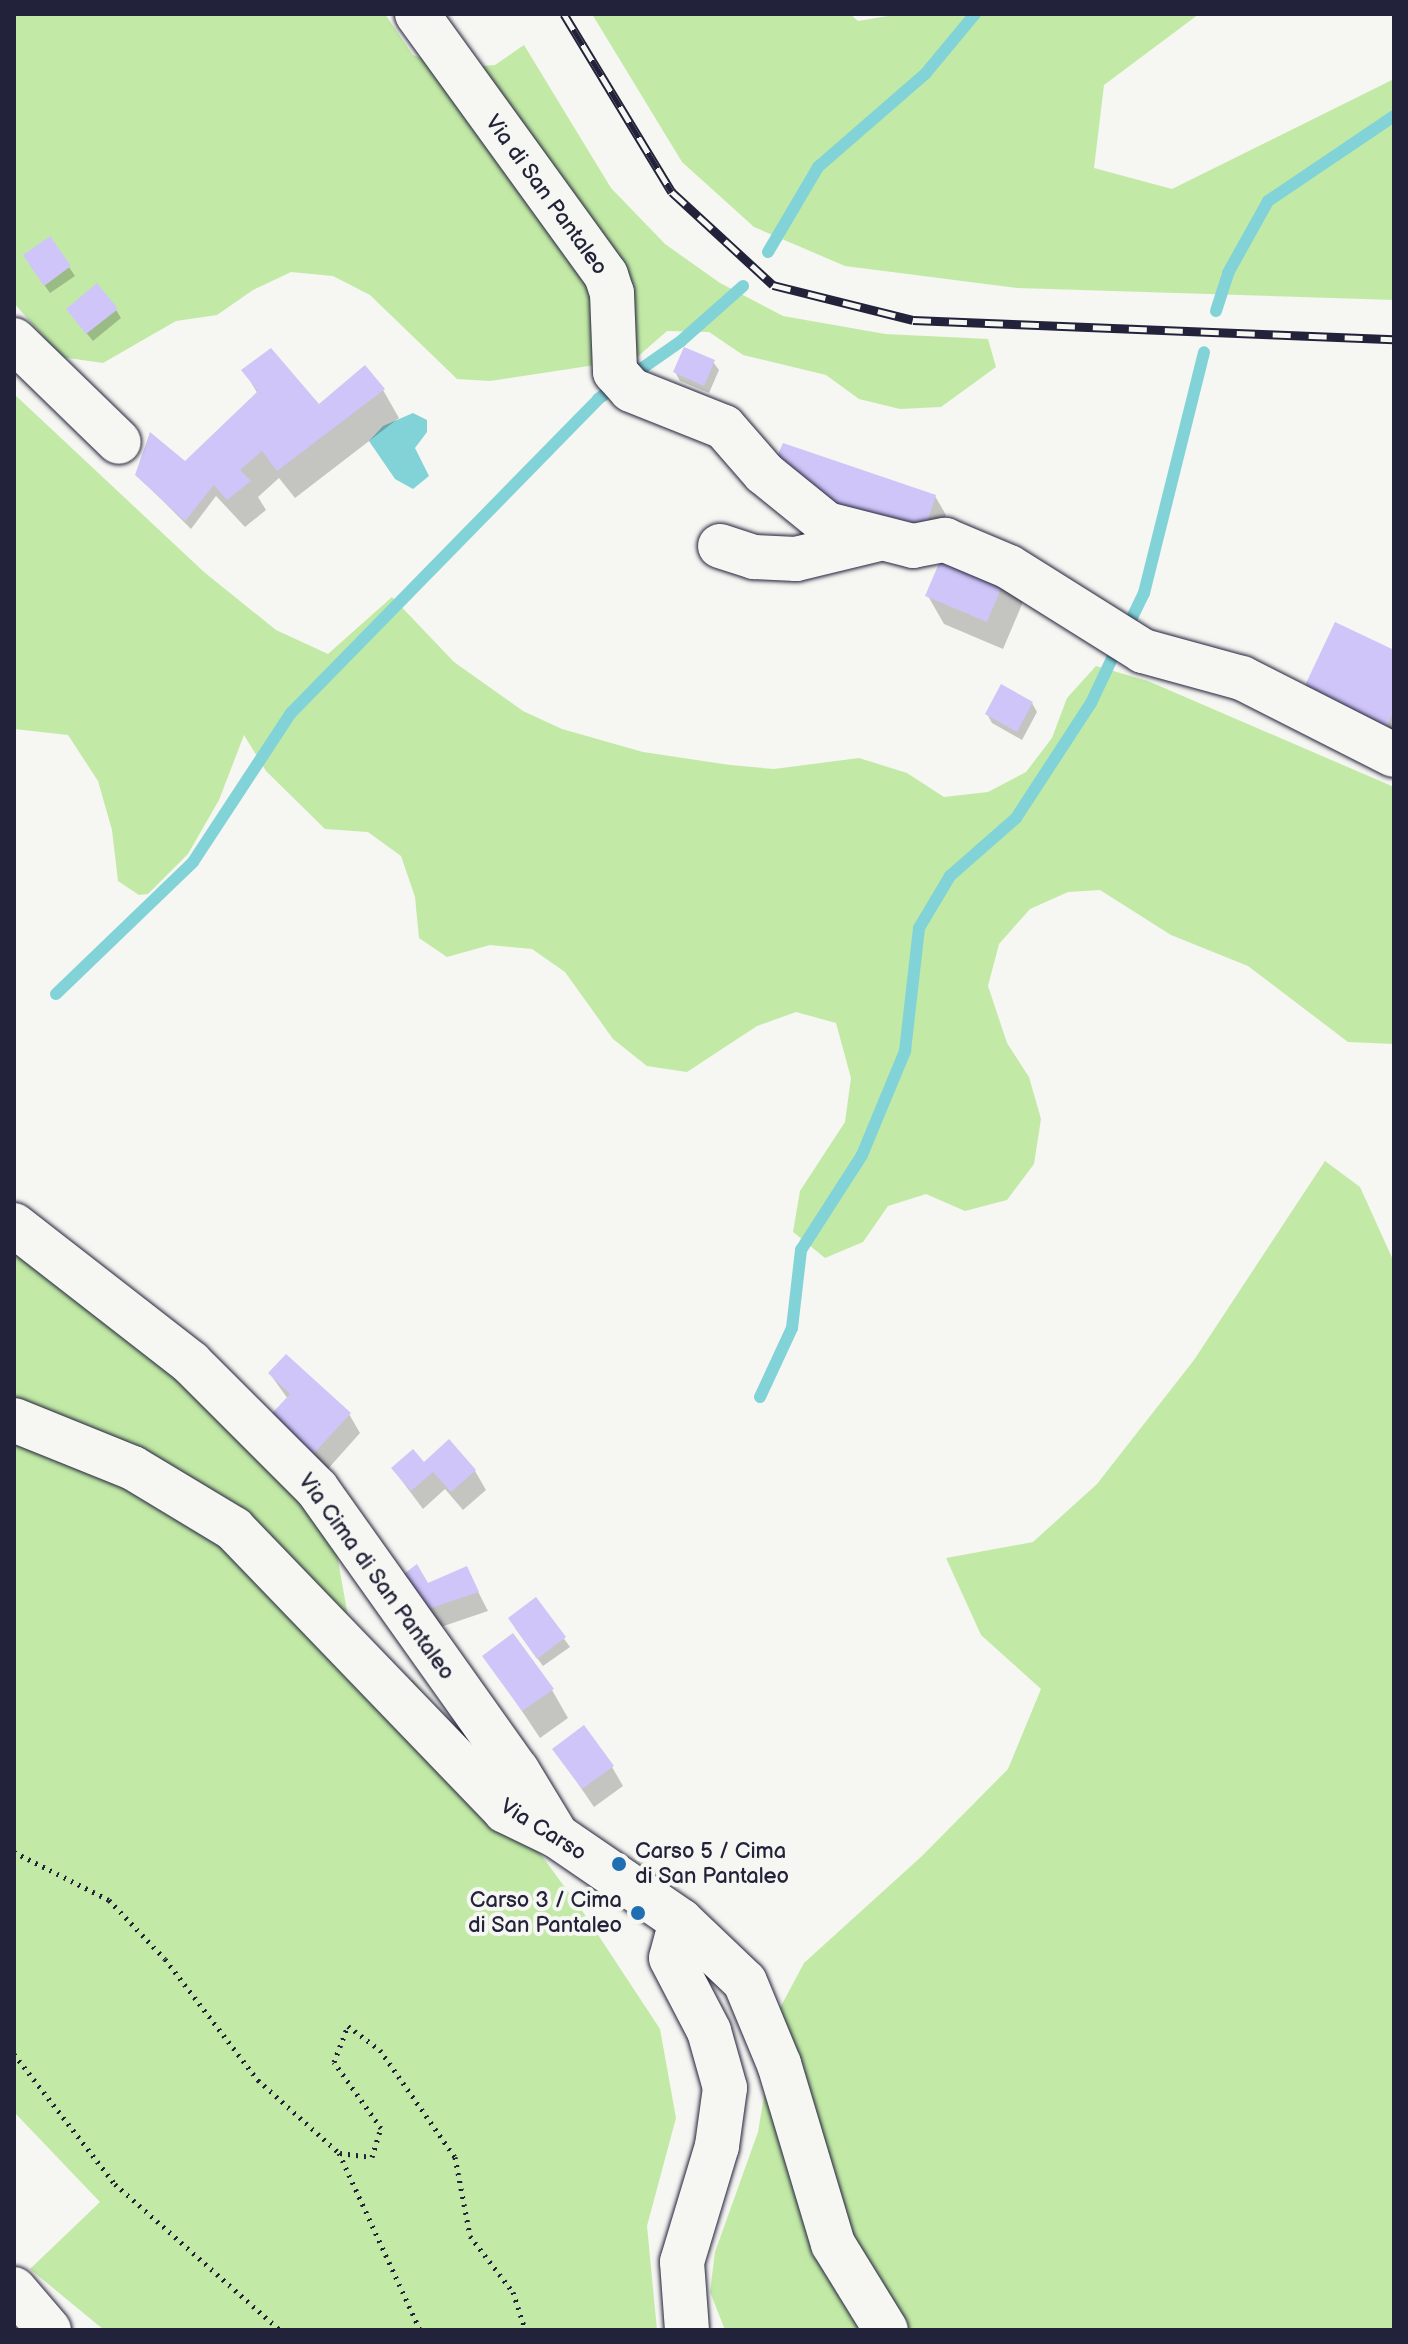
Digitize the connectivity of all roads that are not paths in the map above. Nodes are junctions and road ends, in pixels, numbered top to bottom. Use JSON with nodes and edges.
{"nodes":[{"id":1,"x":417,"y":14,"type":"edge"},
{"id":2,"x":14,"y":340,"type":"edge"},
{"id":3,"x":119,"y":442,"type":"dead end"},
{"id":4,"x":881,"y":538,"type":"junction"},
{"id":5,"x":720,"y":546,"type":"dead end"},
{"id":6,"x":1394,"y":755,"type":"edge"},
{"id":7,"x":14,"y":1225,"type":"edge"},
{"id":8,"x":14,"y":1420,"type":"edge"},
{"id":9,"x":557,"y":1836,"type":"junction"},
{"id":10,"x":681,"y":1921,"type":"junction"},
{"id":11,"x":14,"y":2289,"type":"edge"},
{"id":12,"x":49,"y":2330,"type":"edge"},
{"id":13,"x":687,"y":2330,"type":"edge"},
{"id":14,"x":886,"y":2330,"type":"edge"}],
"edges":[{"from":1,"to":4,"type":"street","name":"Via di San Pantaleo"},
{"from":2,"to":3,"type":"street"},
{"from":4,"to":5,"type":"street"},
{"from":4,"to":6,"type":"street","name":"Via di San Pantaleo"},
{"from":7,"to":9,"type":"street","name":"Via Cima di San Pantaleo"},
{"from":8,"to":9,"type":"street","name":"Via Carso"},
{"from":9,"to":10,"type":"street","name":"Via Carso"},
{"from":10,"to":13,"type":"street"},
{"from":10,"to":14,"type":"street","name":"Via Carso"},
{"from":11,"to":12,"type":"street"}]}
